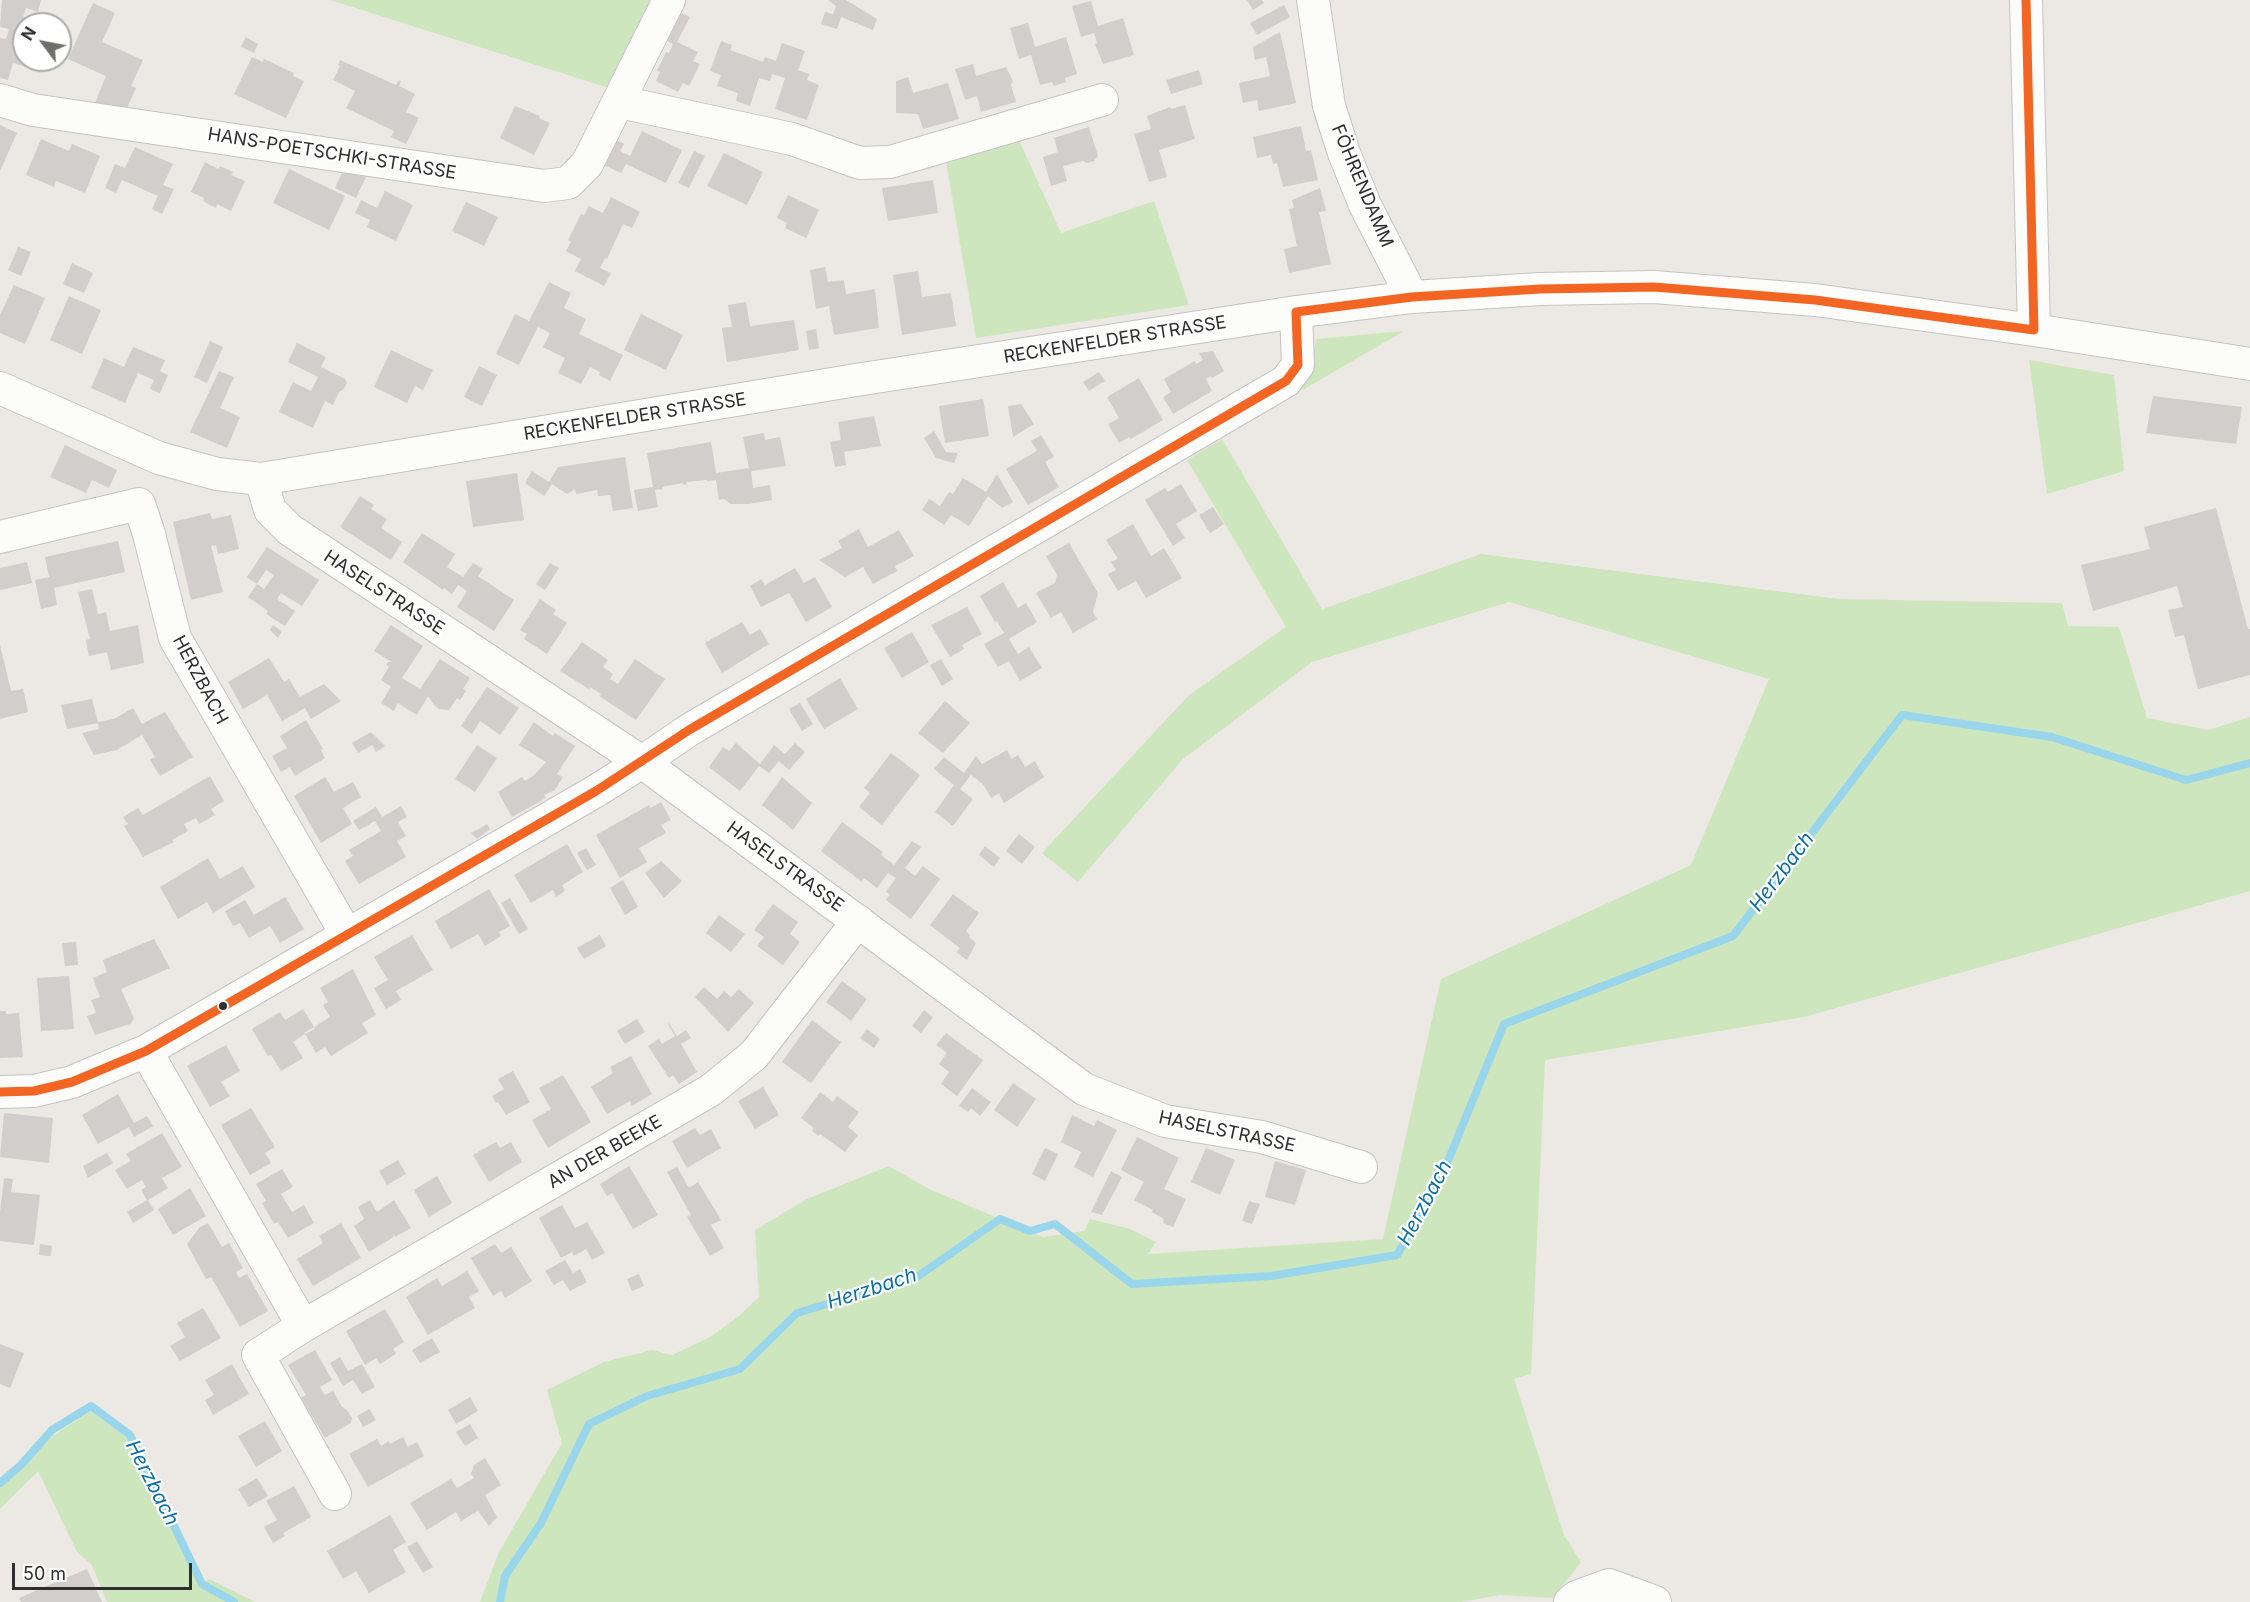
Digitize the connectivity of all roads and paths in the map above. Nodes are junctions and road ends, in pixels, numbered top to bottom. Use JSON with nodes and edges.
{"nodes":[{"id":1,"x":669,"y":0,"type":"edge"},
{"id":2,"x":1313,"y":0,"type":"edge"},
{"id":3,"x":2026,"y":0,"type":"edge"},
{"id":4,"x":0,"y":100,"type":"edge"},
{"id":5,"x":1102,"y":100,"type":"dead end"},
{"id":6,"x":620,"y":102,"type":"junction"},
{"id":7,"x":1412,"y":297,"type":"junction"},
{"id":8,"x":1296,"y":312,"type":"junction"},
{"id":9,"x":2034,"y":330,"type":"junction"},
{"id":10,"x":2250,"y":364,"type":"edge"},
{"id":11,"x":0,"y":388,"type":"edge"},
{"id":12,"x":261,"y":479,"type":"junction"},
{"id":13,"x":0,"y":537,"type":"edge"},
{"id":14,"x":642,"y":762,"type":"junction"},
{"id":15,"x":858,"y":921,"type":"junction"},
{"id":16,"x":347,"y":934,"type":"junction"},
{"id":17,"x":146,"y":1051,"type":"junction"},
{"id":18,"x":0,"y":1092,"type":"edge"},
{"id":19,"x":1360,"y":1167,"type":"dead end"},
{"id":20,"x":303,"y":1326,"type":"junction"},
{"id":21,"x":335,"y":1494,"type":"dead end"},
{"id":22,"x":1570,"y":1602,"type":"edge"},
{"id":23,"x":1655,"y":1602,"type":"edge"}],
"edges":[{"from":1,"to":6,"type":"street","name":"HANS-POETSCHKI-STRASSE"},
{"from":2,"to":7,"type":"street","name":"FÖHRENDAMM"},
{"from":3,"to":9,"type":"street"},
{"from":4,"to":6,"type":"street","name":"HANS-POETSCHKI-STRASSE"},
{"from":5,"to":6,"type":"street"},
{"from":7,"to":8,"type":"street","name":"RECKENFELDER STRASSE"},
{"from":7,"to":9,"type":"street","name":"RECKENFELDER STRASSE"},
{"from":8,"to":12,"type":"street","name":"RECKENFELDER STRASSE"},
{"from":8,"to":14,"type":"street"},
{"from":9,"to":10,"type":"street","name":"RECKENFELDER STRASSE"},
{"from":11,"to":12,"type":"street","name":"RECKENFELDER STRASSE"},
{"from":12,"to":14,"type":"street","name":"HASELSTRASSE"},
{"from":13,"to":16,"type":"street","name":"HERZBACH"},
{"from":14,"to":15,"type":"street","name":"HASELSTRASSE"},
{"from":14,"to":16,"type":"street"},
{"from":15,"to":19,"type":"street","name":"HASELSTRASSE"},
{"from":15,"to":20,"type":"street","name":"AN DER BEEKE"},
{"from":16,"to":17,"type":"street"},
{"from":17,"to":18,"type":"street"},
{"from":17,"to":20,"type":"street"},
{"from":20,"to":21,"type":"street","name":"AN DER BEEKE"},
{"from":22,"to":23,"type":"street"}]}
